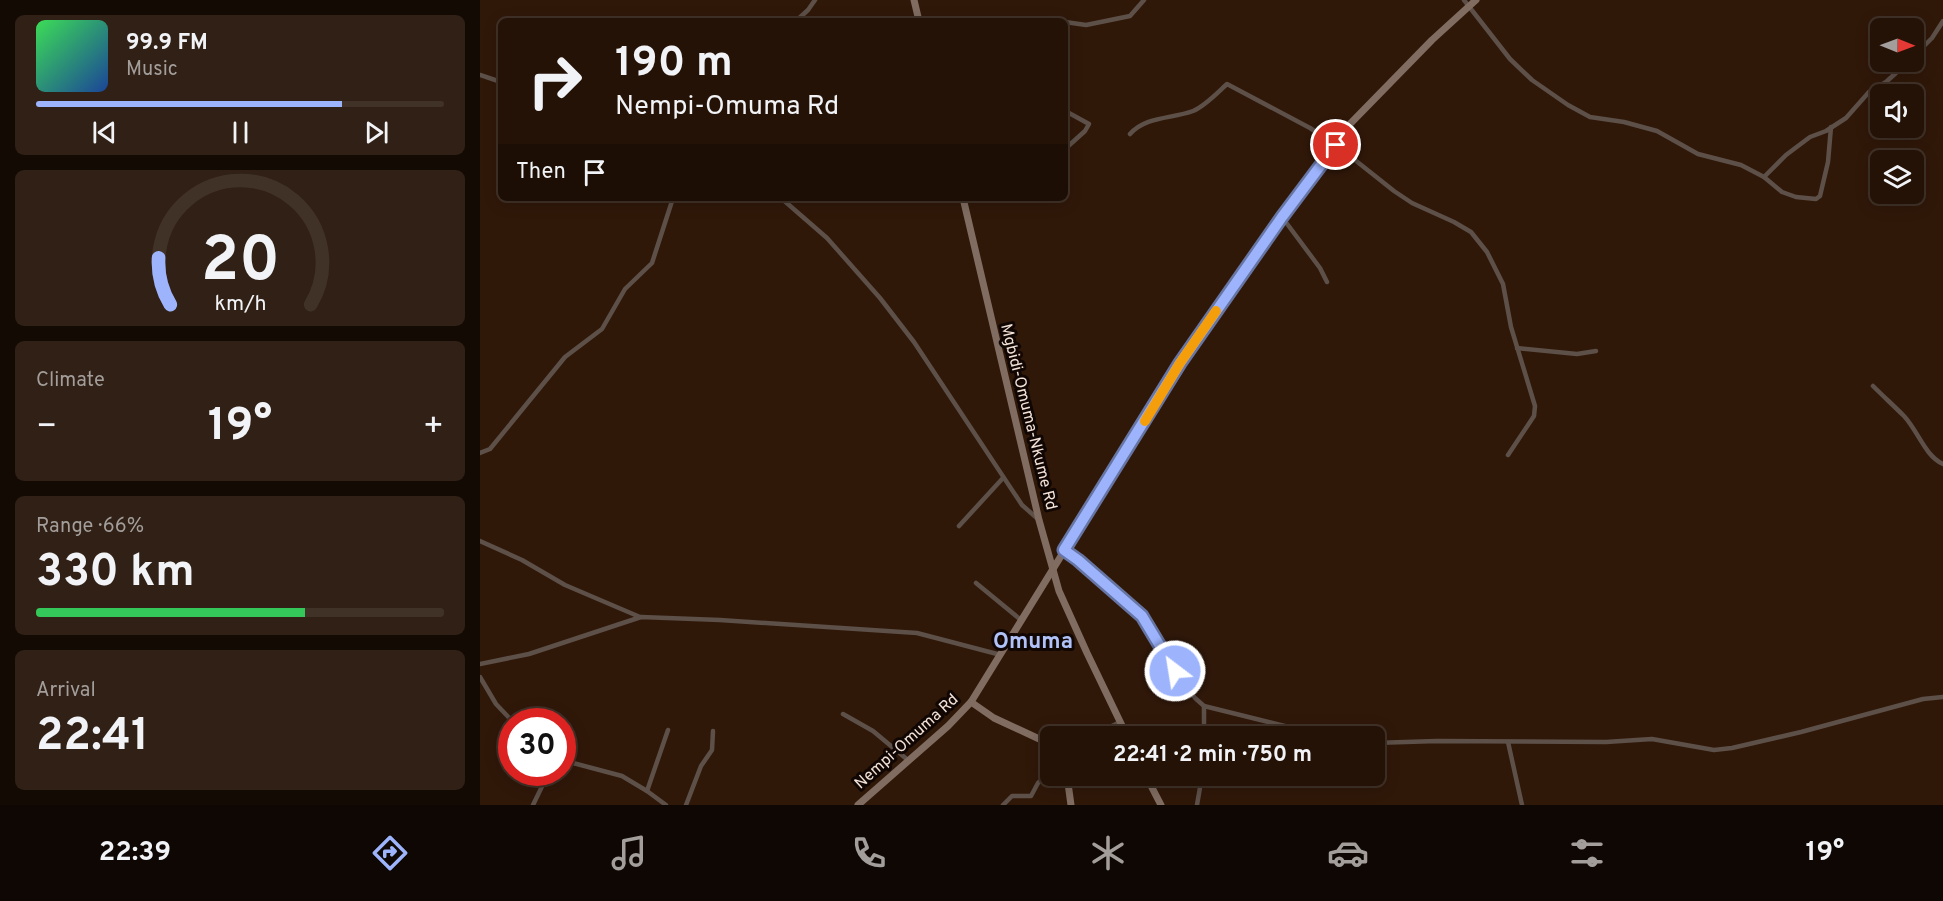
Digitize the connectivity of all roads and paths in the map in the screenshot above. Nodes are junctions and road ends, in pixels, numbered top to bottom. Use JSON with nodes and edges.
{"nodes":[{"id":1,"x":815,"y":0,"type":"edge"},
{"id":2,"x":914,"y":0,"type":"edge"},
{"id":3,"x":1144,"y":0,"type":"edge"},
{"id":4,"x":1476,"y":0,"type":"edge"},
{"id":5,"x":1466,"y":3,"type":"edge"},
{"id":6,"x":799,"y":18,"type":"edge"},
{"id":7,"x":919,"y":18,"type":"edge"},
{"id":8,"x":1943,"y":21,"type":"edge"},
{"id":9,"x":1068,"y":22,"type":"edge"},
{"id":10,"x":1924,"y":46,"type":"edge"},
{"id":11,"x":1897,"y":72,"type":"edge"},
{"id":12,"x":480,"y":75,"type":"edge"},
{"id":13,"x":498,"y":81,"type":"edge"},
{"id":14,"x":1069,"y":113,"type":"dead end"},
{"id":15,"x":1831,"y":127,"type":"junction"},
{"id":16,"x":1130,"y":134,"type":"dead end"},
{"id":17,"x":1336,"y":145,"type":"junction"},
{"id":18,"x":1068,"y":146,"type":"edge"},
{"id":19,"x":1764,"y":177,"type":"junction"},
{"id":20,"x":672,"y":201,"type":"edge"},
{"id":21,"x":784,"y":201,"type":"edge"},
{"id":22,"x":964,"y":201,"type":"edge"},
{"id":23,"x":1282,"y":217,"type":"junction"},
{"id":24,"x":1327,"y":282,"type":"dead end"},
{"id":25,"x":1517,"y":348,"type":"junction"},
{"id":26,"x":1596,"y":351,"type":"dead end"},
{"id":27,"x":1873,"y":386,"type":"dead end"},
{"id":28,"x":480,"y":453,"type":"edge"},
{"id":29,"x":1508,"y":455,"type":"dead end"},
{"id":30,"x":1943,"y":464,"type":"edge"},
{"id":31,"x":1003,"y":478,"type":"junction"},
{"id":32,"x":1039,"y":520,"type":"junction"},
{"id":33,"x":959,"y":526,"type":"dead end"},
{"id":34,"x":480,"y":541,"type":"edge"},
{"id":35,"x":1064,"y":550,"type":"junction"},
{"id":36,"x":1053,"y":570,"type":"junction"},
{"id":37,"x":976,"y":583,"type":"dead end"},
{"id":38,"x":641,"y":617,"type":"junction"},
{"id":39,"x":1021,"y":620,"type":"junction"},
{"id":40,"x":1001,"y":655,"type":"junction"},
{"id":41,"x":480,"y":664,"type":"edge"},
{"id":42,"x":480,"y":677,"type":"edge"},
{"id":43,"x":1943,"y":697,"type":"edge"},
{"id":44,"x":971,"y":702,"type":"junction"},
{"id":45,"x":1204,"y":705,"type":"junction"},
{"id":46,"x":500,"y":708,"type":"edge"},
{"id":47,"x":843,"y":714,"type":"dead end"},
{"id":48,"x":1120,"y":722,"type":"junction"},
{"id":49,"x":1112,"y":726,"type":"edge"},
{"id":50,"x":1122,"y":726,"type":"edge"},
{"id":51,"x":1203,"y":726,"type":"edge"},
{"id":52,"x":1286,"y":726,"type":"edge"},
{"id":53,"x":668,"y":730,"type":"dead end"},
{"id":54,"x":713,"y":731,"type":"dead end"},
{"id":55,"x":1040,"y":739,"type":"edge"},
{"id":56,"x":1508,"y":742,"type":"junction"},
{"id":57,"x":1385,"y":743,"type":"edge"},
{"id":58,"x":909,"y":761,"type":"junction"},
{"id":59,"x":576,"y":764,"type":"edge"},
{"id":60,"x":1040,"y":781,"type":"edge"},
{"id":61,"x":542,"y":786,"type":"edge"},
{"id":62,"x":1068,"y":786,"type":"edge"},
{"id":63,"x":1151,"y":786,"type":"edge"},
{"id":64,"x":1200,"y":786,"type":"edge"},
{"id":65,"x":647,"y":790,"type":"junction"},
{"id":66,"x":860,"y":804,"type":"edge"},
{"id":67,"x":533,"y":805,"type":"edge"},
{"id":68,"x":666,"y":805,"type":"edge"},
{"id":69,"x":686,"y":805,"type":"edge"},
{"id":70,"x":1003,"y":805,"type":"edge"},
{"id":71,"x":1071,"y":805,"type":"edge"},
{"id":72,"x":1161,"y":805,"type":"edge"},
{"id":73,"x":1197,"y":805,"type":"edge"},
{"id":74,"x":1522,"y":805,"type":"edge"}],
"edges":[{"from":1,"to":6,"type":"street"},
{"from":2,"to":7,"type":"street"},
{"from":3,"to":9,"type":"street"},
{"from":4,"to":5,"type":"street","name":"Nempi-Omuma Rd"},
{"from":5,"to":17,"type":"street","name":"Nempi-Omuma Rd"},
{"from":5,"to":19,"type":"street"},
{"from":8,"to":10,"type":"street"},
{"from":11,"to":15,"type":"street"},
{"from":12,"to":13,"type":"street"},
{"from":14,"to":18,"type":"street"},
{"from":15,"to":19,"type":"street"},
{"from":15,"to":19,"type":"street"},
{"from":16,"to":17,"type":"street"},
{"from":17,"to":23,"type":"street","name":"Nempi-Omuma Rd"},
{"from":17,"to":25,"type":"street"},
{"from":20,"to":28,"type":"street"},
{"from":21,"to":31,"type":"street"},
{"from":22,"to":32,"type":"street","name":"Mgbidi-Omuma-Nkume Rd"},
{"from":23,"to":24,"type":"street"},
{"from":23,"to":35,"type":"street","name":"Nempi-Omuma Rd"},
{"from":25,"to":26,"type":"street"},
{"from":25,"to":29,"type":"street"},
{"from":27,"to":30,"type":"street"},
{"from":31,"to":32,"type":"street"},
{"from":31,"to":33,"type":"street"},
{"from":32,"to":36,"type":"street","name":"Mgbidi-Omuma-Nkume Rd"},
{"from":34,"to":38,"type":"street"},
{"from":35,"to":36,"type":"street","name":"Nempi-Omuma Rd"},
{"from":35,"to":45,"type":"street"},
{"from":36,"to":39,"type":"street","name":"Nempi-Omuma Rd"},
{"from":36,"to":48,"type":"street","name":"Mgbidi-Omuma-Nkume Rd"},
{"from":37,"to":39,"type":"street"},
{"from":38,"to":40,"type":"street"},
{"from":38,"to":41,"type":"street"},
{"from":39,"to":40,"type":"street","name":"Nempi-Omuma Rd"},
{"from":40,"to":44,"type":"street","name":"Nempi-Omuma Rd"},
{"from":42,"to":46,"type":"street"},
{"from":43,"to":56,"type":"street"},
{"from":44,"to":55,"type":"street"},
{"from":44,"to":58,"type":"street","name":"Nempi-Omuma Rd"},
{"from":45,"to":51,"type":"street"},
{"from":45,"to":52,"type":"street"},
{"from":47,"to":58,"type":"street"},
{"from":48,"to":49,"type":"street"},
{"from":48,"to":50,"type":"street","name":"Mgbidi-Omuma-Nkume Rd"},
{"from":53,"to":65,"type":"street"},
{"from":54,"to":69,"type":"street"},
{"from":56,"to":57,"type":"street"},
{"from":56,"to":74,"type":"street"},
{"from":58,"to":66,"type":"street","name":"Nempi-Omuma Rd"},
{"from":59,"to":65,"type":"street"},
{"from":60,"to":70,"type":"street"},
{"from":61,"to":67,"type":"street"},
{"from":62,"to":71,"type":"street"},
{"from":63,"to":72,"type":"street"},
{"from":64,"to":73,"type":"street"},
{"from":65,"to":68,"type":"street"}]}
